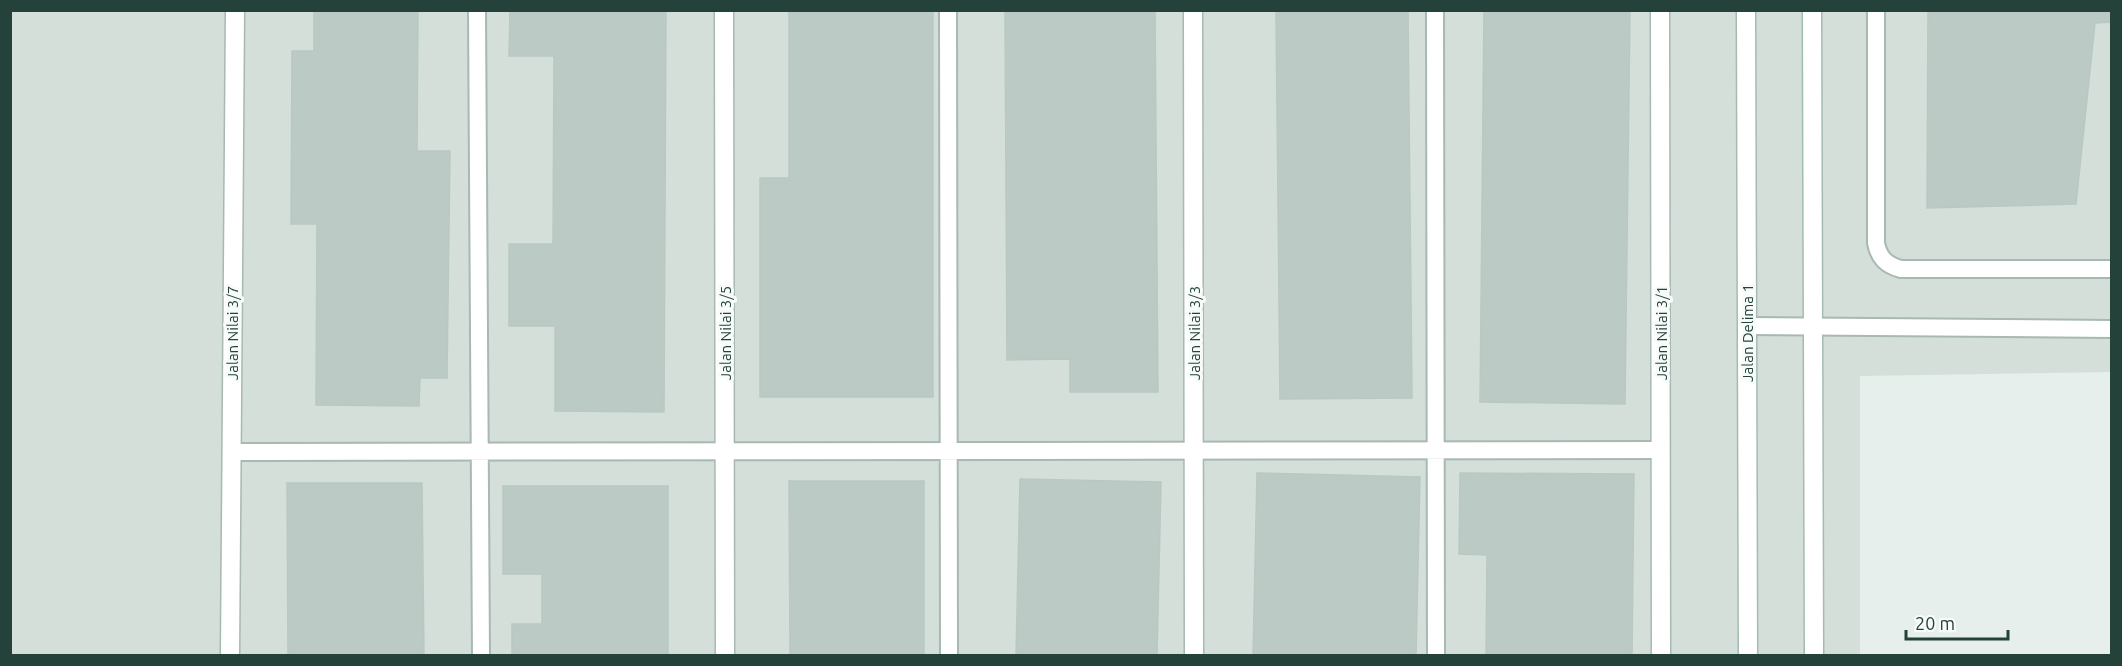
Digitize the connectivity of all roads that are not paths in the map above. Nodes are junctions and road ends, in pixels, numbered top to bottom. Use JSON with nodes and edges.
{"nodes":[{"id":1,"x":235,"y":10,"type":"edge"},
{"id":2,"x":477,"y":10,"type":"edge"},
{"id":3,"x":724,"y":10,"type":"edge"},
{"id":4,"x":948,"y":10,"type":"edge"},
{"id":5,"x":1193,"y":10,"type":"edge"},
{"id":6,"x":1436,"y":10,"type":"edge"},
{"id":7,"x":1660,"y":10,"type":"edge"},
{"id":8,"x":1746,"y":10,"type":"edge"},
{"id":9,"x":1812,"y":10,"type":"edge"},
{"id":10,"x":1876,"y":10,"type":"edge"},
{"id":11,"x":2112,"y":269,"type":"edge"},
{"id":12,"x":1747,"y":326,"type":"junction"},
{"id":13,"x":1813,"y":327,"type":"junction"},
{"id":14,"x":2112,"y":329,"type":"edge"},
{"id":15,"x":1436,"y":450,"type":"junction"},
{"id":16,"x":1661,"y":450,"type":"junction"},
{"id":17,"x":478,"y":451,"type":"junction"},
{"id":18,"x":725,"y":451,"type":"junction"},
{"id":19,"x":949,"y":451,"type":"junction"},
{"id":20,"x":1194,"y":451,"type":"junction"},
{"id":21,"x":232,"y":452,"type":"junction"},
{"id":22,"x":230,"y":656,"type":"edge"},
{"id":23,"x":481,"y":656,"type":"edge"},
{"id":24,"x":725,"y":656,"type":"edge"},
{"id":25,"x":949,"y":656,"type":"edge"},
{"id":26,"x":1194,"y":656,"type":"edge"},
{"id":27,"x":1436,"y":656,"type":"edge"},
{"id":28,"x":1661,"y":656,"type":"edge"},
{"id":29,"x":1748,"y":656,"type":"edge"},
{"id":30,"x":1814,"y":656,"type":"edge"}],
"edges":[{"from":1,"to":21,"type":"street","name":"Jalan Nilai 3/7"},
{"from":2,"to":17,"type":"lane"},
{"from":3,"to":18,"type":"street","name":"Jalan Nilai 3/5"},
{"from":4,"to":19,"type":"lane"},
{"from":5,"to":20,"type":"street","name":"Jalan Nilai 3/3"},
{"from":6,"to":15,"type":"lane"},
{"from":7,"to":16,"type":"street","name":"Jalan Nilai 3/1"},
{"from":8,"to":12,"type":"street","name":"Jalan Delima 1"},
{"from":9,"to":13,"type":"street"},
{"from":10,"to":11,"type":"lane"},
{"from":12,"to":13,"type":"lane"},
{"from":12,"to":29,"type":"street","name":"Jalan Delima 1"},
{"from":13,"to":14,"type":"lane"},
{"from":13,"to":30,"type":"street"},
{"from":15,"to":16,"type":"lane"},
{"from":15,"to":20,"type":"lane"},
{"from":15,"to":27,"type":"lane"},
{"from":16,"to":28,"type":"street","name":"Jalan Nilai 3/1"},
{"from":17,"to":18,"type":"lane"},
{"from":17,"to":21,"type":"lane"},
{"from":17,"to":23,"type":"lane"},
{"from":18,"to":19,"type":"lane"},
{"from":18,"to":24,"type":"street","name":"Jalan Nilai 3/5"},
{"from":19,"to":20,"type":"lane"},
{"from":19,"to":25,"type":"lane"},
{"from":20,"to":26,"type":"street","name":"Jalan Nilai 3/3"},
{"from":21,"to":22,"type":"street","name":"Jalan Nilai 3/7"}]}
